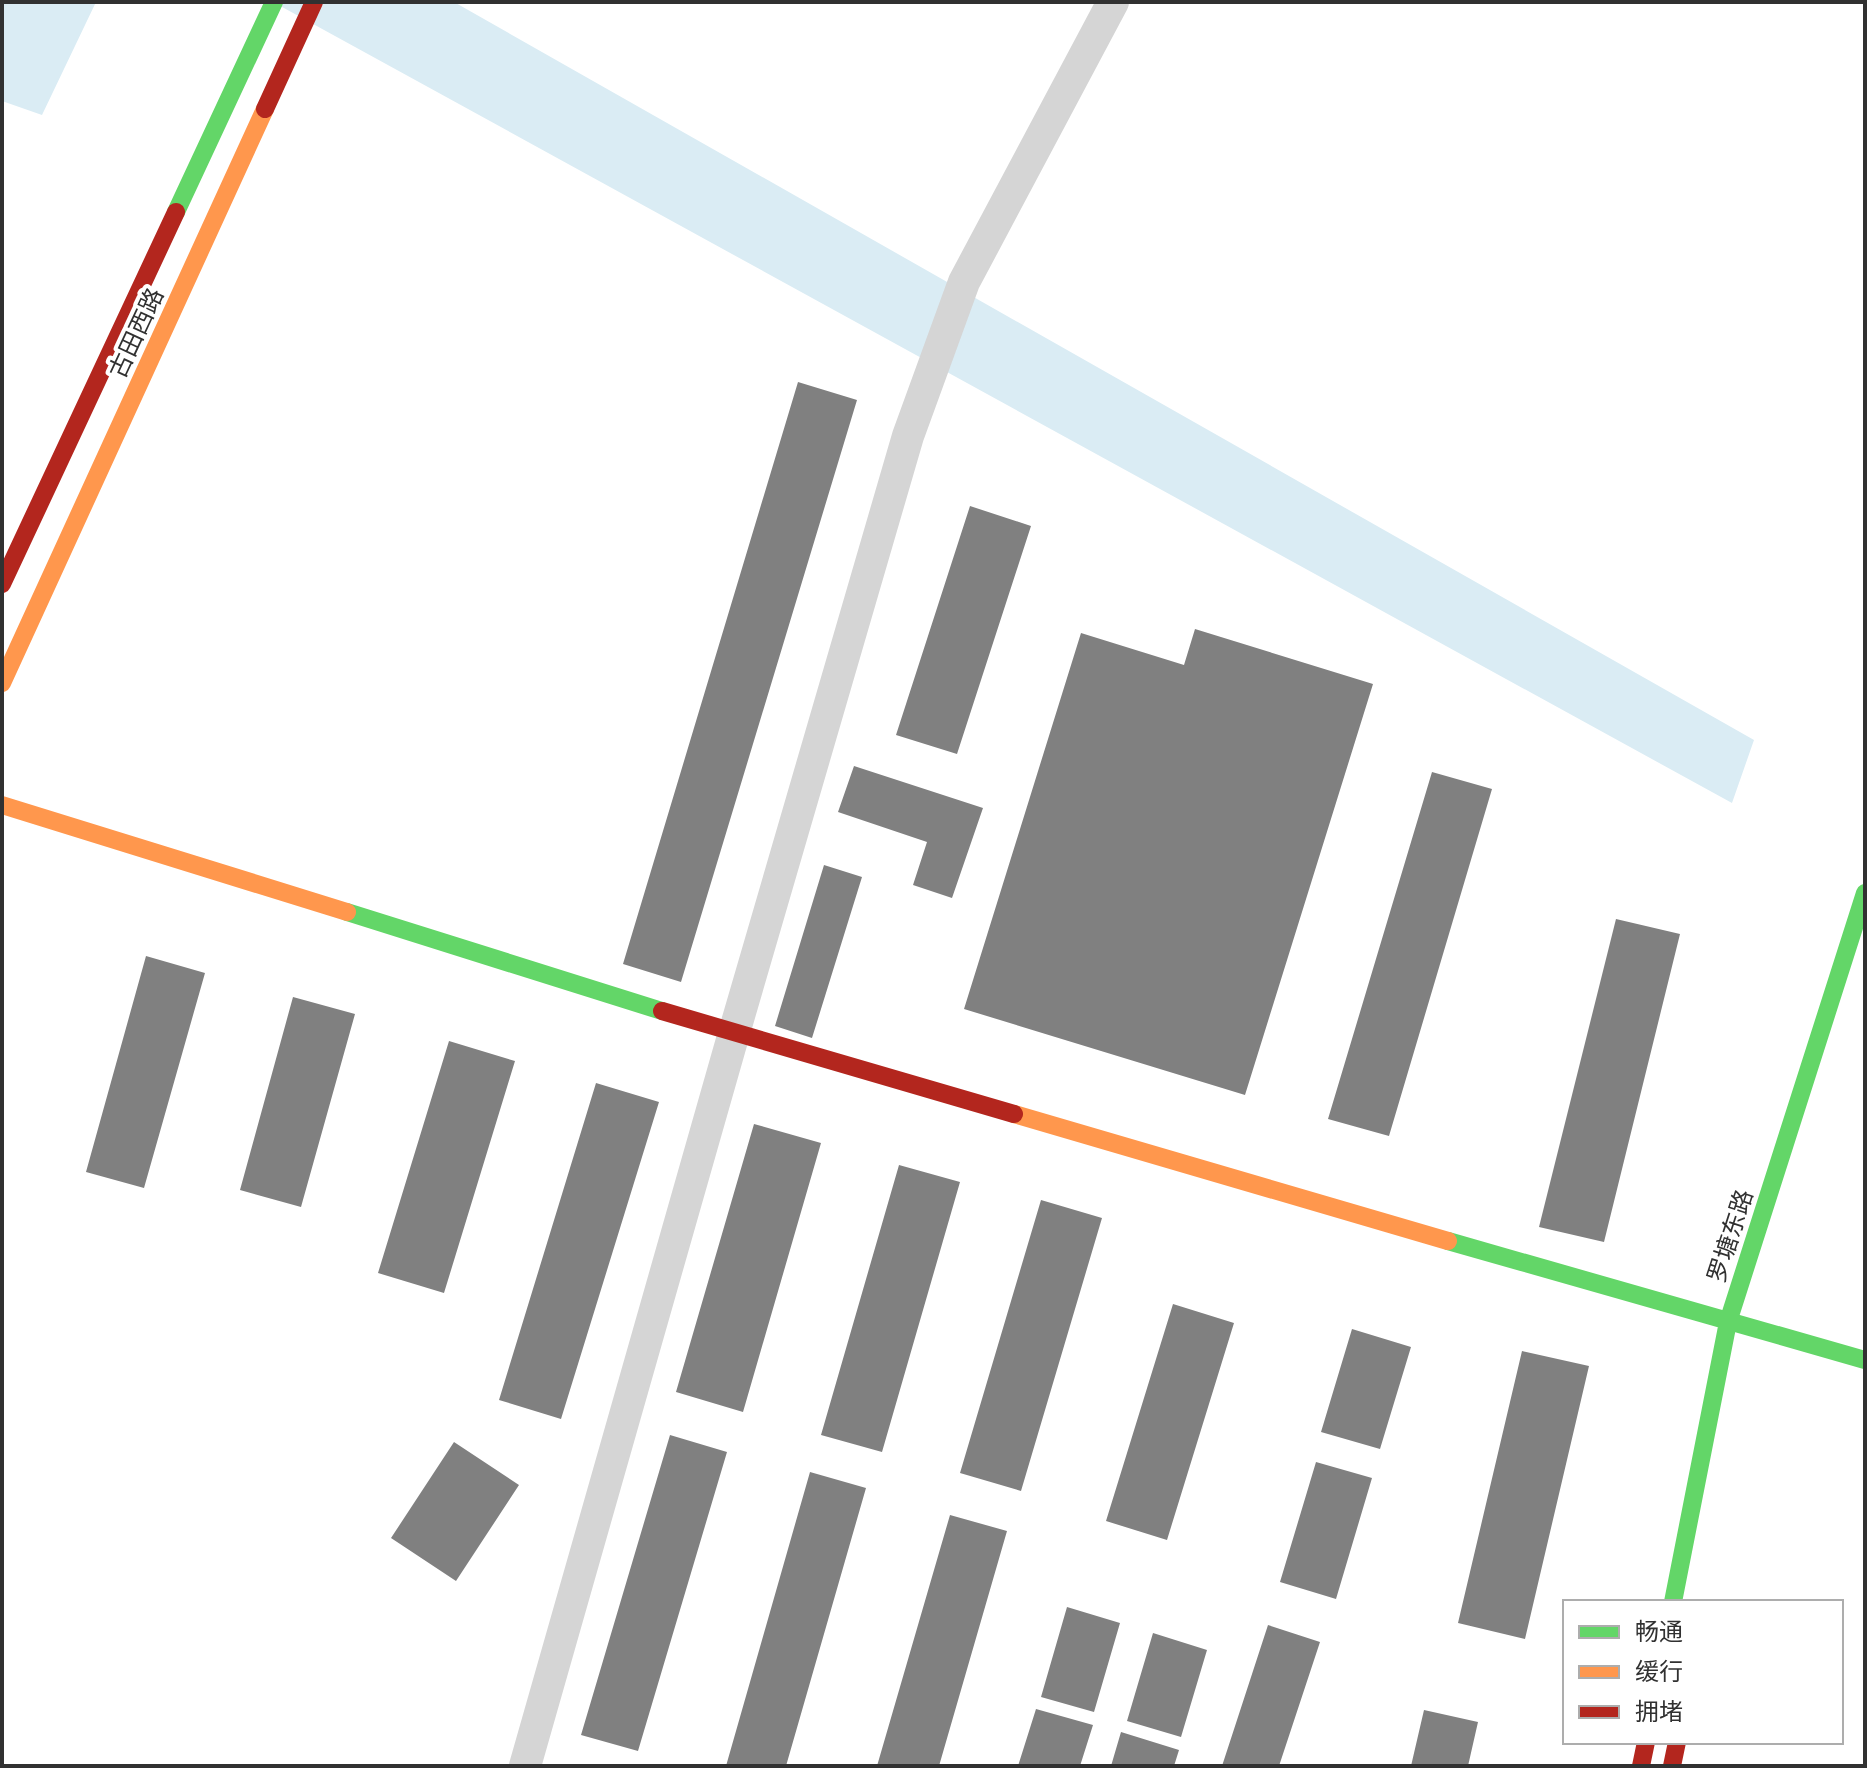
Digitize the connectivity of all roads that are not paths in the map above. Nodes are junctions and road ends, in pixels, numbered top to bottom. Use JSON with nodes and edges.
{"nodes":[{"id":1,"x":274,"y":2,"type":"edge"},
{"id":2,"x":314,"y":2,"type":"edge"},
{"id":3,"x":1113,"y":2,"type":"edge"},
{"id":4,"x":2,"y":584,"type":"edge"},
{"id":5,"x":2,"y":683,"type":"edge"},
{"id":6,"x":2,"y":805,"type":"edge"},
{"id":7,"x":1865,"y":893,"type":"edge"},
{"id":8,"x":734,"y":1033,"type":"junction"},
{"id":9,"x":1728,"y":1322,"type":"junction"},
{"id":10,"x":1865,"y":1360,"type":"edge"},
{"id":11,"x":1673,"y":1600,"type":"edge"},
{"id":12,"x":1646,"y":1744,"type":"edge"},
{"id":13,"x":1677,"y":1744,"type":"edge"},
{"id":14,"x":525,"y":1766,"type":"edge"},
{"id":15,"x":1641,"y":1766,"type":"edge"},
{"id":16,"x":1672,"y":1766,"type":"edge"}],
"edges":[{"from":1,"to":4,"type":"street","name":"古田西路"},
{"from":2,"to":5,"type":"street","name":"古田西路"},
{"from":3,"to":8,"type":"street"},
{"from":6,"to":8,"type":"street"},
{"from":7,"to":9,"type":"street","name":"罗塘东路"},
{"from":8,"to":9,"type":"street"},
{"from":8,"to":14,"type":"street"},
{"from":9,"to":10,"type":"street"},
{"from":9,"to":11,"type":"street","name":"罗塘东路"},
{"from":12,"to":15,"type":"street"},
{"from":13,"to":16,"type":"street"}]}
